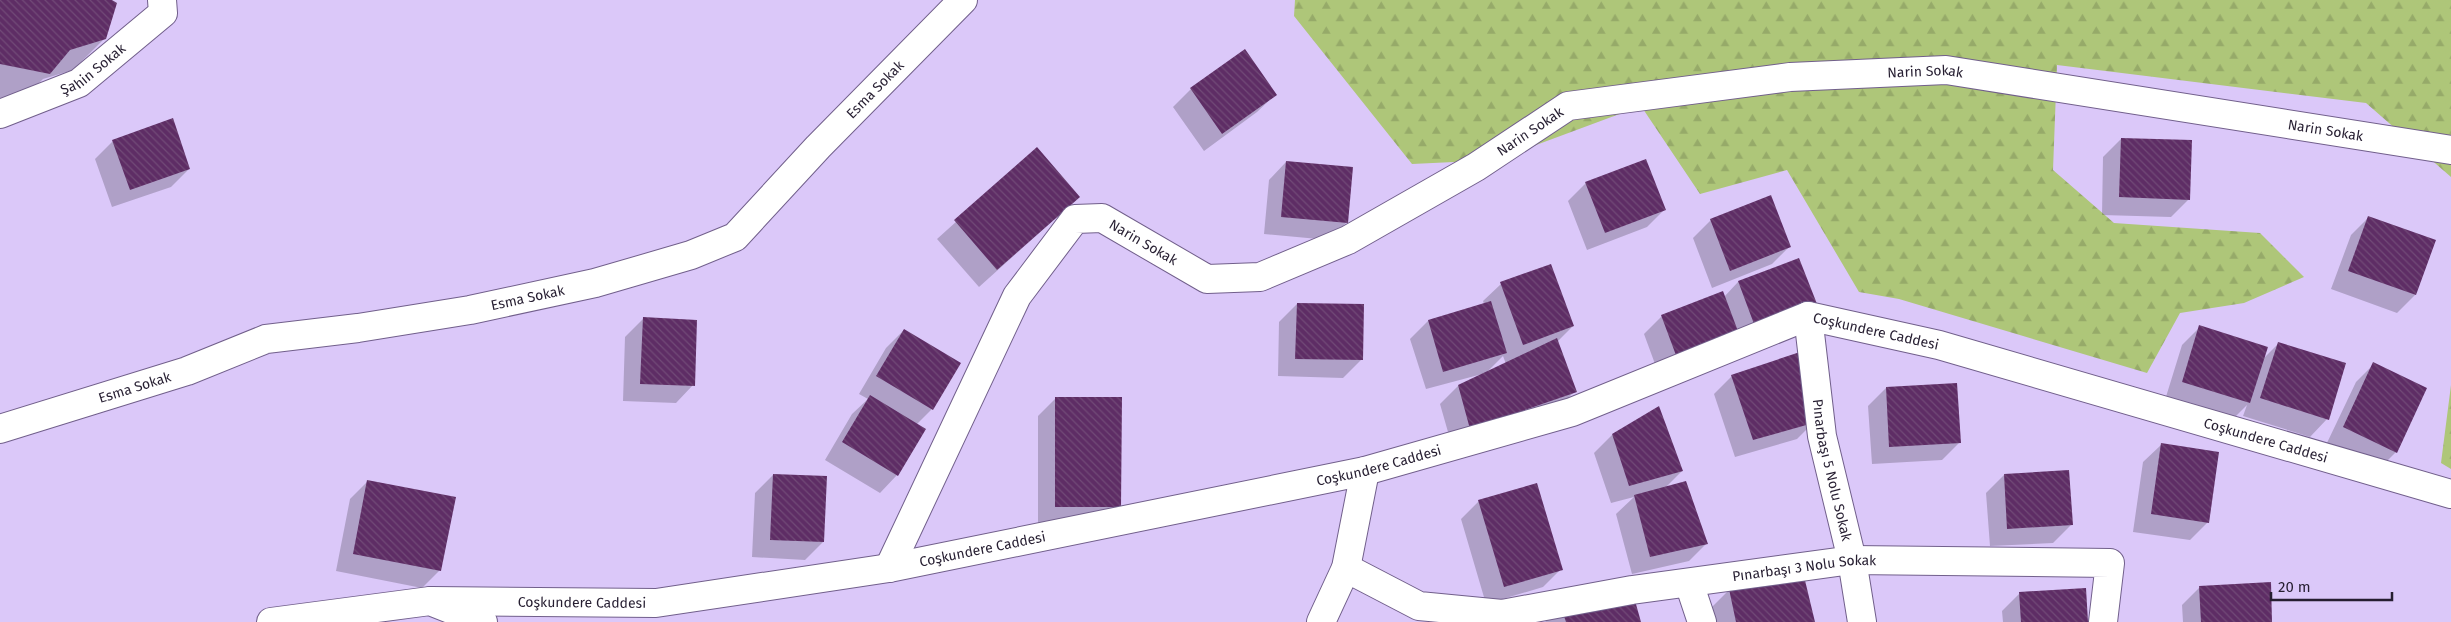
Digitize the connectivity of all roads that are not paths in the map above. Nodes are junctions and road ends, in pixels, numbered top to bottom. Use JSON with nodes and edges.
{"nodes":[{"id":1,"x":162,"y":0,"type":"edge"},
{"id":2,"x":963,"y":0,"type":"edge"},
{"id":3,"x":0,"y":114,"type":"edge"},
{"id":4,"x":2451,"y":150,"type":"edge"},
{"id":5,"x":1808,"y":316,"type":"junction"},
{"id":6,"x":0,"y":429,"type":"edge"},
{"id":7,"x":1364,"y":471,"type":"junction"},
{"id":8,"x":2451,"y":494,"type":"edge"},
{"id":9,"x":1852,"y":560,"type":"junction"},
{"id":10,"x":890,"y":568,"type":"junction"},
{"id":11,"x":1346,"y":568,"type":"junction"},
{"id":12,"x":1689,"y":583,"type":"junction"},
{"id":13,"x":430,"y":601,"type":"junction"},
{"id":14,"x":1507,"y":618,"type":"edge"},
{"id":15,"x":271,"y":622,"type":"edge"},
{"id":16,"x":483,"y":622,"type":"edge"},
{"id":17,"x":1321,"y":622,"type":"edge"},
{"id":18,"x":1702,"y":622,"type":"edge"},
{"id":19,"x":1862,"y":622,"type":"edge"},
{"id":20,"x":2103,"y":622,"type":"edge"}],
"edges":[{"from":1,"to":3,"type":"street","name":"Şahin Sokak"},
{"from":2,"to":6,"type":"street","name":"Esma Sokak"},
{"from":4,"to":10,"type":"street","name":"Narin Sokak"},
{"from":5,"to":7,"type":"street","name":"Coşkundere Caddesi"},
{"from":5,"to":8,"type":"street","name":"Coşkundere Caddesi"},
{"from":5,"to":9,"type":"street","name":"Pınarbaşı 5 Nolu Sokak"},
{"from":7,"to":10,"type":"street","name":"Coşkundere Caddesi"},
{"from":7,"to":11,"type":"street"},
{"from":9,"to":12,"type":"street","name":"Pınarbaşı 3 Nolu Sokak"},
{"from":9,"to":19,"type":"street","name":"Pınarbaşı 5 Nolu Sokak"},
{"from":9,"to":20,"type":"street","name":"Pınarbaşı 3 Nolu Sokak"},
{"from":10,"to":13,"type":"street","name":"Coşkundere Caddesi"},
{"from":11,"to":14,"type":"street","name":"Pınarbaşı 3 Nolu Sokak"},
{"from":11,"to":17,"type":"street"},
{"from":12,"to":14,"type":"street","name":"Pınarbaşı 3 Nolu Sokak"},
{"from":12,"to":18,"type":"street"},
{"from":13,"to":15,"type":"street","name":"Coşkundere Caddesi"},
{"from":13,"to":16,"type":"street"}]}
